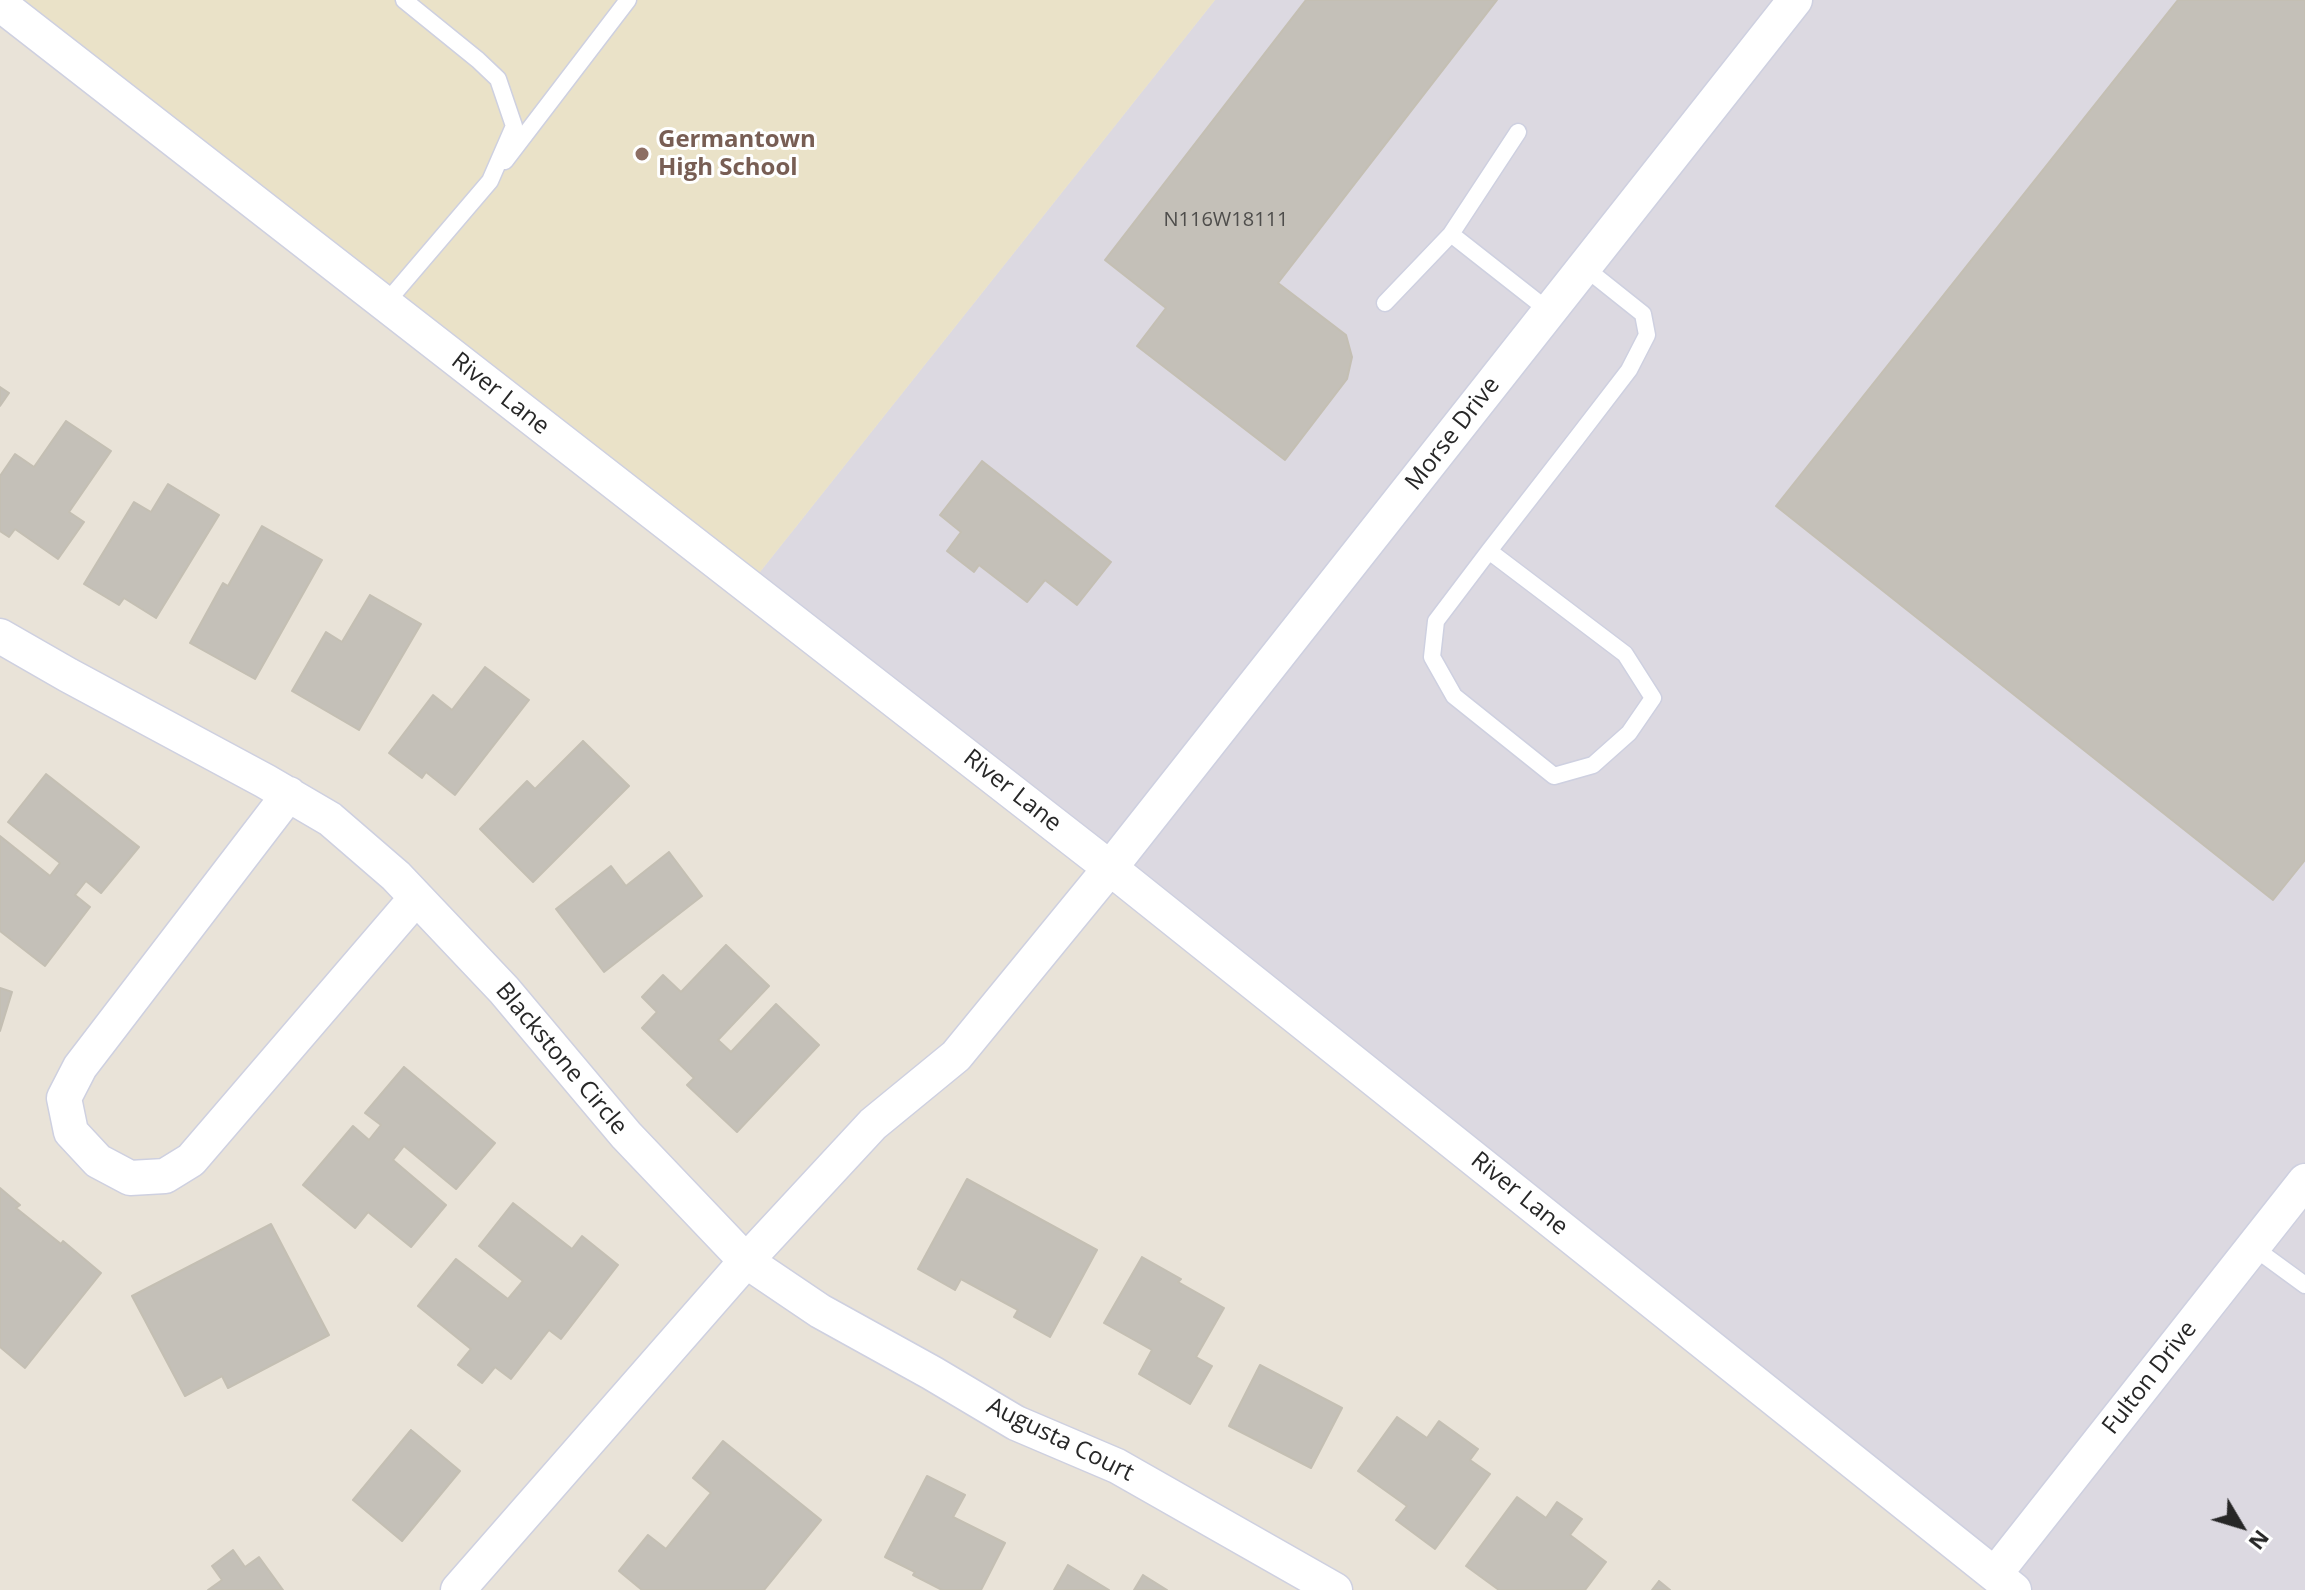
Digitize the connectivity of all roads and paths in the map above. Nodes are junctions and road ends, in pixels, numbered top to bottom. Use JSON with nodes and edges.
{"nodes":[{"id":1,"x":404,"y":0,"type":"edge"},
{"id":2,"x":628,"y":0,"type":"edge"},
{"id":3,"x":1795,"y":0,"type":"edge"},
{"id":4,"x":0,"y":4,"type":"edge"},
{"id":5,"x":1518,"y":132,"type":"dead end"},
{"id":6,"x":490,"y":181,"type":"junction"},
{"id":7,"x":1451,"y":234,"type":"junction"},
{"id":8,"x":1584,"y":267,"type":"junction"},
{"id":9,"x":1385,"y":303,"type":"dead end"},
{"id":10,"x":385,"y":304,"type":"junction"},
{"id":11,"x":1549,"y":311,"type":"junction"},
{"id":12,"x":1489,"y":551,"type":"junction"},
{"id":13,"x":0,"y":636,"type":"edge"},
{"id":14,"x":289,"y":794,"type":"junction"},
{"id":15,"x":1110,"y":868,"type":"junction"},
{"id":16,"x":416,"y":898,"type":"junction"},
{"id":17,"x":2305,"y":1181,"type":"edge"},
{"id":18,"x":2253,"y":1247,"type":"junction"},
{"id":19,"x":746,"y":1261,"type":"junction"},
{"id":20,"x":2305,"y":1285,"type":"edge"},
{"id":21,"x":2004,"y":1582,"type":"edge"},
{"id":22,"x":458,"y":1590,"type":"edge"},
{"id":23,"x":1335,"y":1590,"type":"edge"}],
"edges":[{"from":1,"to":6,"type":"lane"},
{"from":2,"to":6,"type":"lane"},
{"from":3,"to":8,"type":"street","name":"Morse Drive"},
{"from":4,"to":10,"type":"street","name":"River Lane"},
{"from":5,"to":7,"type":"lane"},
{"from":6,"to":10,"type":"lane"},
{"from":7,"to":9,"type":"lane"},
{"from":7,"to":11,"type":"lane"},
{"from":8,"to":11,"type":"street","name":"Morse Drive"},
{"from":8,"to":12,"type":"lane"},
{"from":10,"to":15,"type":"street","name":"River Lane"},
{"from":11,"to":15,"type":"street","name":"Morse Drive"},
{"from":12,"to":12,"type":"lane"},
{"from":13,"to":14,"type":"street","name":"Blackstone Circle"},
{"from":14,"to":16,"type":"street","name":"Blackstone Circle"},
{"from":14,"to":16,"type":"street"},
{"from":15,"to":19,"type":"street","name":"Morse Drive"},
{"from":15,"to":21,"type":"street","name":"River Lane"},
{"from":16,"to":19,"type":"street","name":"Blackstone Circle"},
{"from":17,"to":18,"type":"street","name":"Fulton Drive"},
{"from":18,"to":20,"type":"lane"},
{"from":18,"to":21,"type":"street","name":"Fulton Drive"},
{"from":19,"to":22,"type":"street"},
{"from":19,"to":23,"type":"street","name":"Augusta Court"}]}
